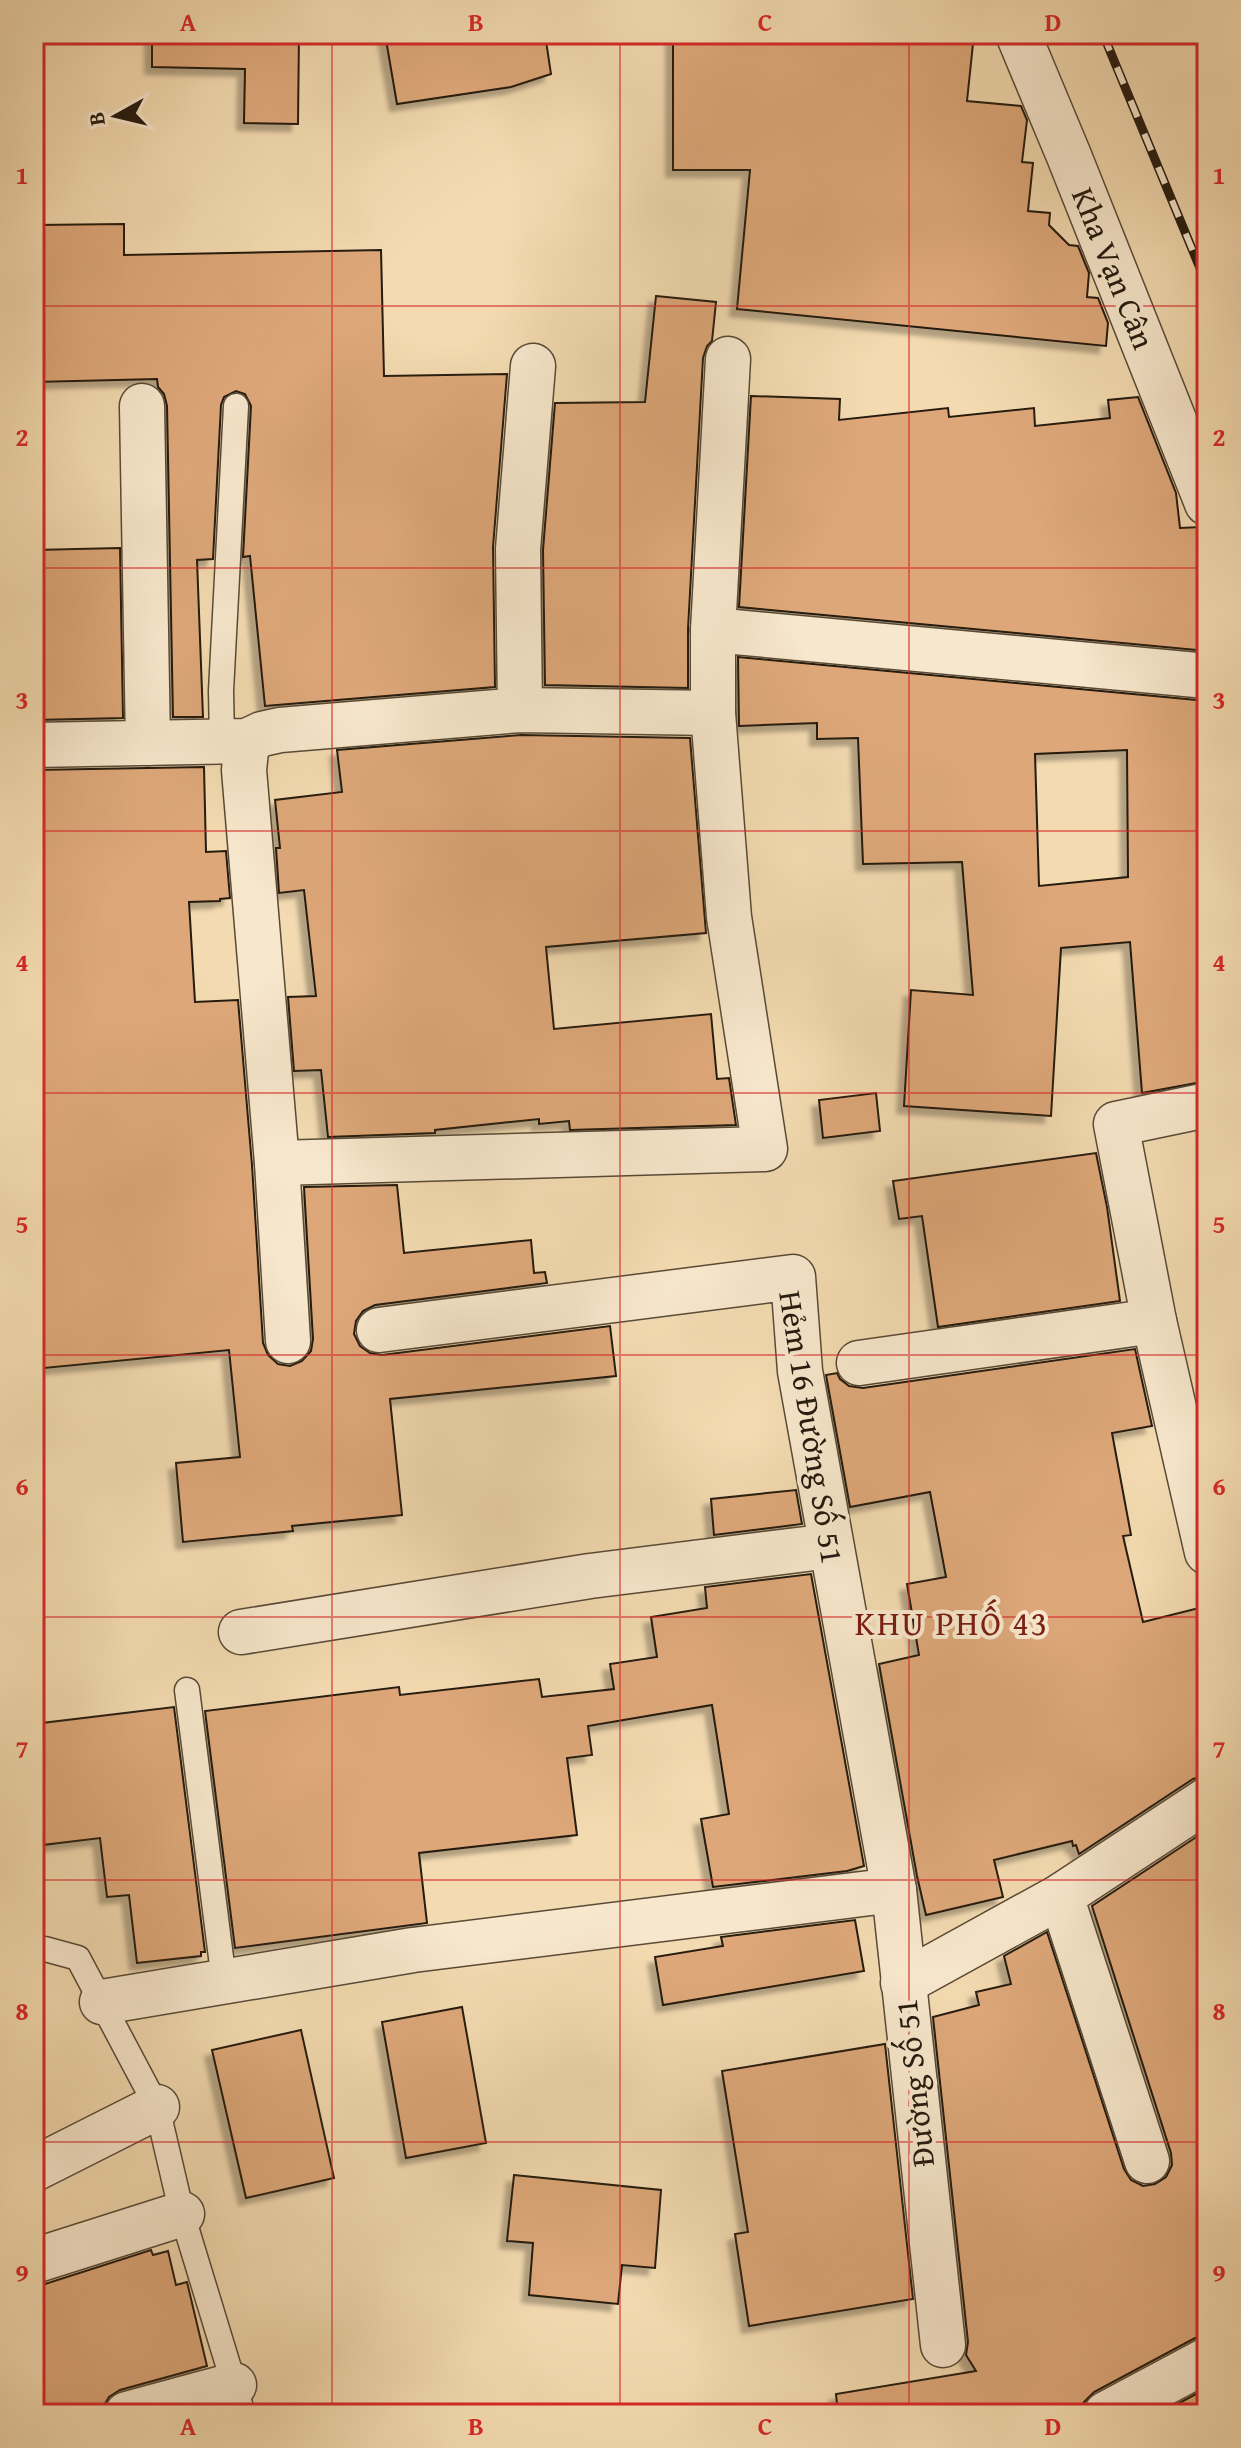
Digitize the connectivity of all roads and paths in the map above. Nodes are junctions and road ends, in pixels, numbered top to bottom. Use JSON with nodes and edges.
{"nodes":[{"id":1,"x":1018,"y":34,"type":"edge"},
{"id":2,"x":728,"y":359,"type":"dead end"},
{"id":3,"x":533,"y":366,"type":"dead end"},
{"id":4,"x":142,"y":406,"type":"dead end"},
{"id":5,"x":236,"y":406,"type":"dead end"},
{"id":6,"x":1207,"y":503,"type":"edge"},
{"id":7,"x":713,"y":630,"type":"junction"},
{"id":8,"x":1207,"y":676,"type":"edge"},
{"id":9,"x":520,"y":710,"type":"junction"},
{"id":10,"x":713,"y":713,"type":"junction"},
{"id":11,"x":234,"y":741,"type":"junction"},
{"id":12,"x":148,"y":743,"type":"junction"},
{"id":13,"x":34,"y":745,"type":"edge"},
{"id":14,"x":1207,"y":1105,"type":"edge"},
{"id":15,"x":277,"y":1163,"type":"junction"},
{"id":16,"x":1154,"y":1321,"type":"junction"},
{"id":17,"x":379,"y":1330,"type":"dead end"},
{"id":18,"x":288,"y":1341,"type":"dead end"},
{"id":19,"x":859,"y":1363,"type":"dead end"},
{"id":20,"x":830,"y":1546,"type":"junction"},
{"id":21,"x":1207,"y":1552,"type":"edge"},
{"id":22,"x":241,"y":1632,"type":"dead end"},
{"id":23,"x":187,"y":1690,"type":"dead end"},
{"id":24,"x":1207,"y":1800,"type":"edge"},
{"id":25,"x":894,"y":1890,"type":"junction"},
{"id":26,"x":1061,"y":1896,"type":"junction"},
{"id":27,"x":34,"y":1950,"type":"edge"},
{"id":28,"x":224,"y":1981,"type":"junction"},
{"id":29,"x":903,"y":1983,"type":"junction"},
{"id":30,"x":102,"y":2002,"type":"junction"},
{"id":31,"x":157,"y":2107,"type":"junction"},
{"id":32,"x":1147,"y":2161,"type":"dead end"},
{"id":33,"x":34,"y":2169,"type":"edge"},
{"id":34,"x":182,"y":2214,"type":"junction"},
{"id":35,"x":34,"y":2261,"type":"edge"},
{"id":36,"x":943,"y":2345,"type":"dead end"},
{"id":37,"x":1207,"y":2360,"type":"edge"},
{"id":38,"x":238,"y":2400,"type":"edge"},
{"id":39,"x":1130,"y":2408,"type":"edge"},
{"id":40,"x":127,"y":2414,"type":"edge"}],
"edges":[{"from":1,"to":6,"type":"street","name":"Kha Vạn Cân"},
{"from":2,"to":7,"type":"street"},
{"from":3,"to":9,"type":"street"},
{"from":4,"to":12,"type":"street"},
{"from":5,"to":11,"type":"lane"},
{"from":7,"to":8,"type":"street"},
{"from":7,"to":10,"type":"street"},
{"from":9,"to":10,"type":"street"},
{"from":9,"to":11,"type":"street"},
{"from":10,"to":15,"type":"street"},
{"from":11,"to":12,"type":"street"},
{"from":11,"to":15,"type":"street"},
{"from":12,"to":13,"type":"street"},
{"from":14,"to":16,"type":"street"},
{"from":15,"to":18,"type":"street"},
{"from":16,"to":19,"type":"street"},
{"from":16,"to":21,"type":"street"},
{"from":17,"to":20,"type":"street","name":"Hẻm 16 Đường Số 51"},
{"from":20,"to":22,"type":"street"},
{"from":20,"to":25,"type":"street","name":"Hẻm 16 Đường Số 51"},
{"from":23,"to":28,"type":"lane"},
{"from":24,"to":26,"type":"street","name":"Đường Số 51"},
{"from":25,"to":28,"type":"street"},
{"from":25,"to":29,"type":"street","name":"Hẻm 16 Đường Số 51"},
{"from":26,"to":29,"type":"street","name":"Đường Số 51"},
{"from":26,"to":32,"type":"street"},
{"from":27,"to":30,"type":"lane"},
{"from":28,"to":30,"type":"street"},
{"from":29,"to":36,"type":"street","name":"Đường Số 51"},
{"from":30,"to":31,"type":"lane"},
{"from":31,"to":33,"type":"street"},
{"from":31,"to":34,"type":"lane"},
{"from":34,"to":35,"type":"street"},
{"from":34,"to":38,"type":"lane"},
{"from":37,"to":39,"type":"street"},
{"from":38,"to":40,"type":"street"}]}
